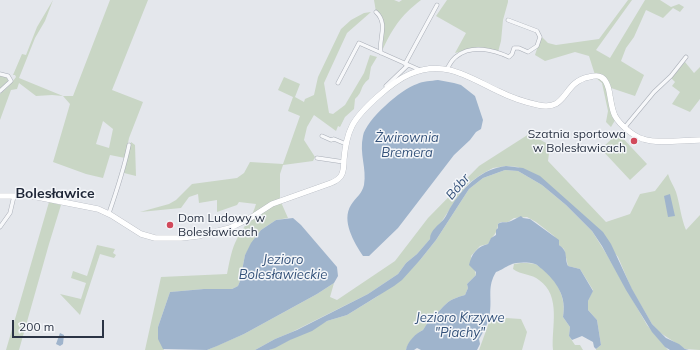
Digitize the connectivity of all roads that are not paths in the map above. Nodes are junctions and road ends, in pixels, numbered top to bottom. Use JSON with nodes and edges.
{"nodes":[{"id":1,"x":437,"y":5,"type":"dead end"},
{"id":2,"x":376,"y":12,"type":"dead end"},
{"id":3,"x":508,"y":20,"type":"dead end"},
{"id":4,"x":381,"y":53,"type":"junction"},
{"id":5,"x":686,"y":57,"type":"dead end"},
{"id":6,"x":406,"y":64,"type":"junction"},
{"id":7,"x":447,"y":69,"type":"junction"},
{"id":8,"x":420,"y":70,"type":"junction"},
{"id":9,"x":0,"y":74,"type":"edge"},
{"id":10,"x":338,"y":83,"type":"dead end"},
{"id":11,"x":386,"y":86,"type":"dead end"},
{"id":12,"x":0,"y":91,"type":"edge"},
{"id":13,"x":625,"y":127,"type":"junction"},
{"id":14,"x":322,"y":136,"type":"dead end"},
{"id":15,"x":700,"y":140,"type":"edge"},
{"id":16,"x":346,"y":144,"type":"junction"},
{"id":17,"x":129,"y":145,"type":"dead end"},
{"id":18,"x":317,"y":158,"type":"dead end"},
{"id":19,"x":344,"y":162,"type":"junction"},
{"id":20,"x":0,"y":196,"type":"edge"},
{"id":21,"x":14,"y":196,"type":"junction"},
{"id":22,"x":109,"y":213,"type":"junction"},
{"id":23,"x":0,"y":227,"type":"edge"}],
"edges":[{"from":1,"to":6,"type":"street"},
{"from":2,"to":4,"type":"street"},
{"from":3,"to":7,"type":"street"},
{"from":4,"to":6,"type":"street"},
{"from":4,"to":10,"type":"street"},
{"from":5,"to":13,"type":"street"},
{"from":6,"to":8,"type":"street"},
{"from":6,"to":11,"type":"street"},
{"from":7,"to":8,"type":"street"},
{"from":7,"to":13,"type":"street"},
{"from":8,"to":16,"type":"street"},
{"from":9,"to":12,"type":"street"},
{"from":13,"to":15,"type":"street"},
{"from":14,"to":16,"type":"street"},
{"from":16,"to":19,"type":"street"},
{"from":17,"to":22,"type":"street"},
{"from":18,"to":19,"type":"street"},
{"from":19,"to":22,"type":"street"},
{"from":20,"to":21,"type":"street"},
{"from":21,"to":22,"type":"street"},
{"from":21,"to":23,"type":"street"}]}
